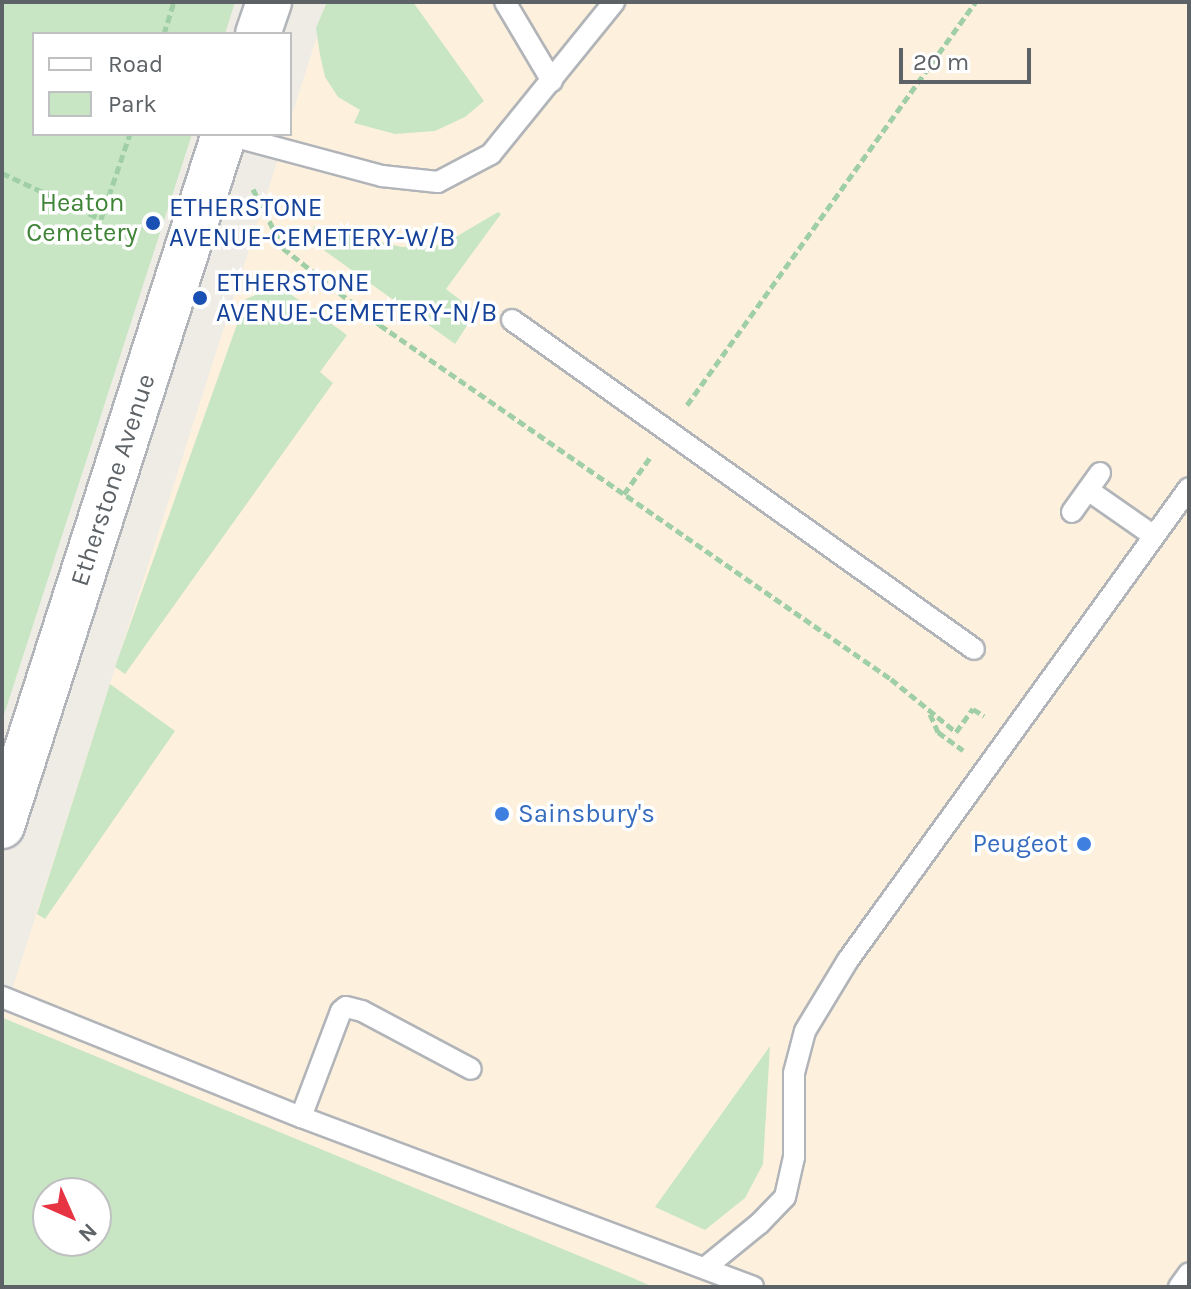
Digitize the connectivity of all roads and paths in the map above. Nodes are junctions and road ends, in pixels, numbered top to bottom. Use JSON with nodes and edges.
{"nodes":[{"id":1,"x":174,"y":2,"type":"edge"},
{"id":2,"x":269,"y":2,"type":"edge"},
{"id":3,"x":505,"y":2,"type":"edge"},
{"id":4,"x":614,"y":2,"type":"edge"},
{"id":5,"x":975,"y":2,"type":"edge"},
{"id":6,"x":165,"y":32,"type":"edge"},
{"id":7,"x":259,"y":32,"type":"edge"},
{"id":8,"x":552,"y":81,"type":"junction"},
{"id":9,"x":129,"y":136,"type":"edge"},
{"id":10,"x":224,"y":136,"type":"edge"},
{"id":11,"x":232,"y":136,"type":"edge"},
{"id":12,"x":2,"y":173,"type":"edge"},
{"id":13,"x":251,"y":185,"type":"dead end"},
{"id":14,"x":512,"y":320,"type":"dead end"},
{"id":15,"x":668,"y":432,"type":"junction"},
{"id":16,"x":1189,"y":488,"type":"edge"},
{"id":17,"x":624,"y":494,"type":"junction"},
{"id":18,"x":1072,"y":512,"type":"dead end"},
{"id":19,"x":1154,"y":536,"type":"junction"},
{"id":20,"x":974,"y":649,"type":"dead end"},
{"id":21,"x":929,"y":712,"type":"junction"},
{"id":22,"x":979,"y":729,"type":"dead end"},
{"id":23,"x":971,"y":740,"type":"dead end"},
{"id":24,"x":963,"y":751,"type":"junction"},
{"id":25,"x":984,"y":772,"type":"junction"},
{"id":26,"x":2,"y":826,"type":"edge"},
{"id":27,"x":2,"y":997,"type":"edge"},
{"id":28,"x":471,"y":1069,"type":"dead end"},
{"id":29,"x":301,"y":1117,"type":"junction"},
{"id":30,"x":706,"y":1267,"type":"junction"},
{"id":31,"x":1189,"y":1273,"type":"edge"},
{"id":32,"x":753,"y":1287,"type":"edge"},
{"id":33,"x":1179,"y":1287,"type":"edge"}],
"edges":[{"from":1,"to":6,"type":"path"},
{"from":2,"to":7,"type":"street"},
{"from":3,"to":8,"type":"lane"},
{"from":4,"to":8,"type":"lane"},
{"from":5,"to":15,"type":"path"},
{"from":8,"to":11,"type":"lane"},
{"from":9,"to":12,"type":"path"},
{"from":10,"to":26,"type":"street","name":"Etherstone Avenue"},
{"from":13,"to":17,"type":"path"},
{"from":14,"to":15,"type":"lane"},
{"from":15,"to":17,"type":"path"},
{"from":15,"to":20,"type":"lane"},
{"from":16,"to":19,"type":"lane"},
{"from":17,"to":21,"type":"path"},
{"from":18,"to":19,"type":"lane"},
{"from":19,"to":25,"type":"lane"},
{"from":21,"to":22,"type":"path"},
{"from":21,"to":24,"type":"path"},
{"from":23,"to":24,"type":"path"},
{"from":24,"to":25,"type":"path"},
{"from":25,"to":30,"type":"lane"},
{"from":27,"to":29,"type":"lane"},
{"from":28,"to":29,"type":"lane"},
{"from":29,"to":30,"type":"lane"},
{"from":30,"to":32,"type":"lane"},
{"from":31,"to":33,"type":"lane"}]}
